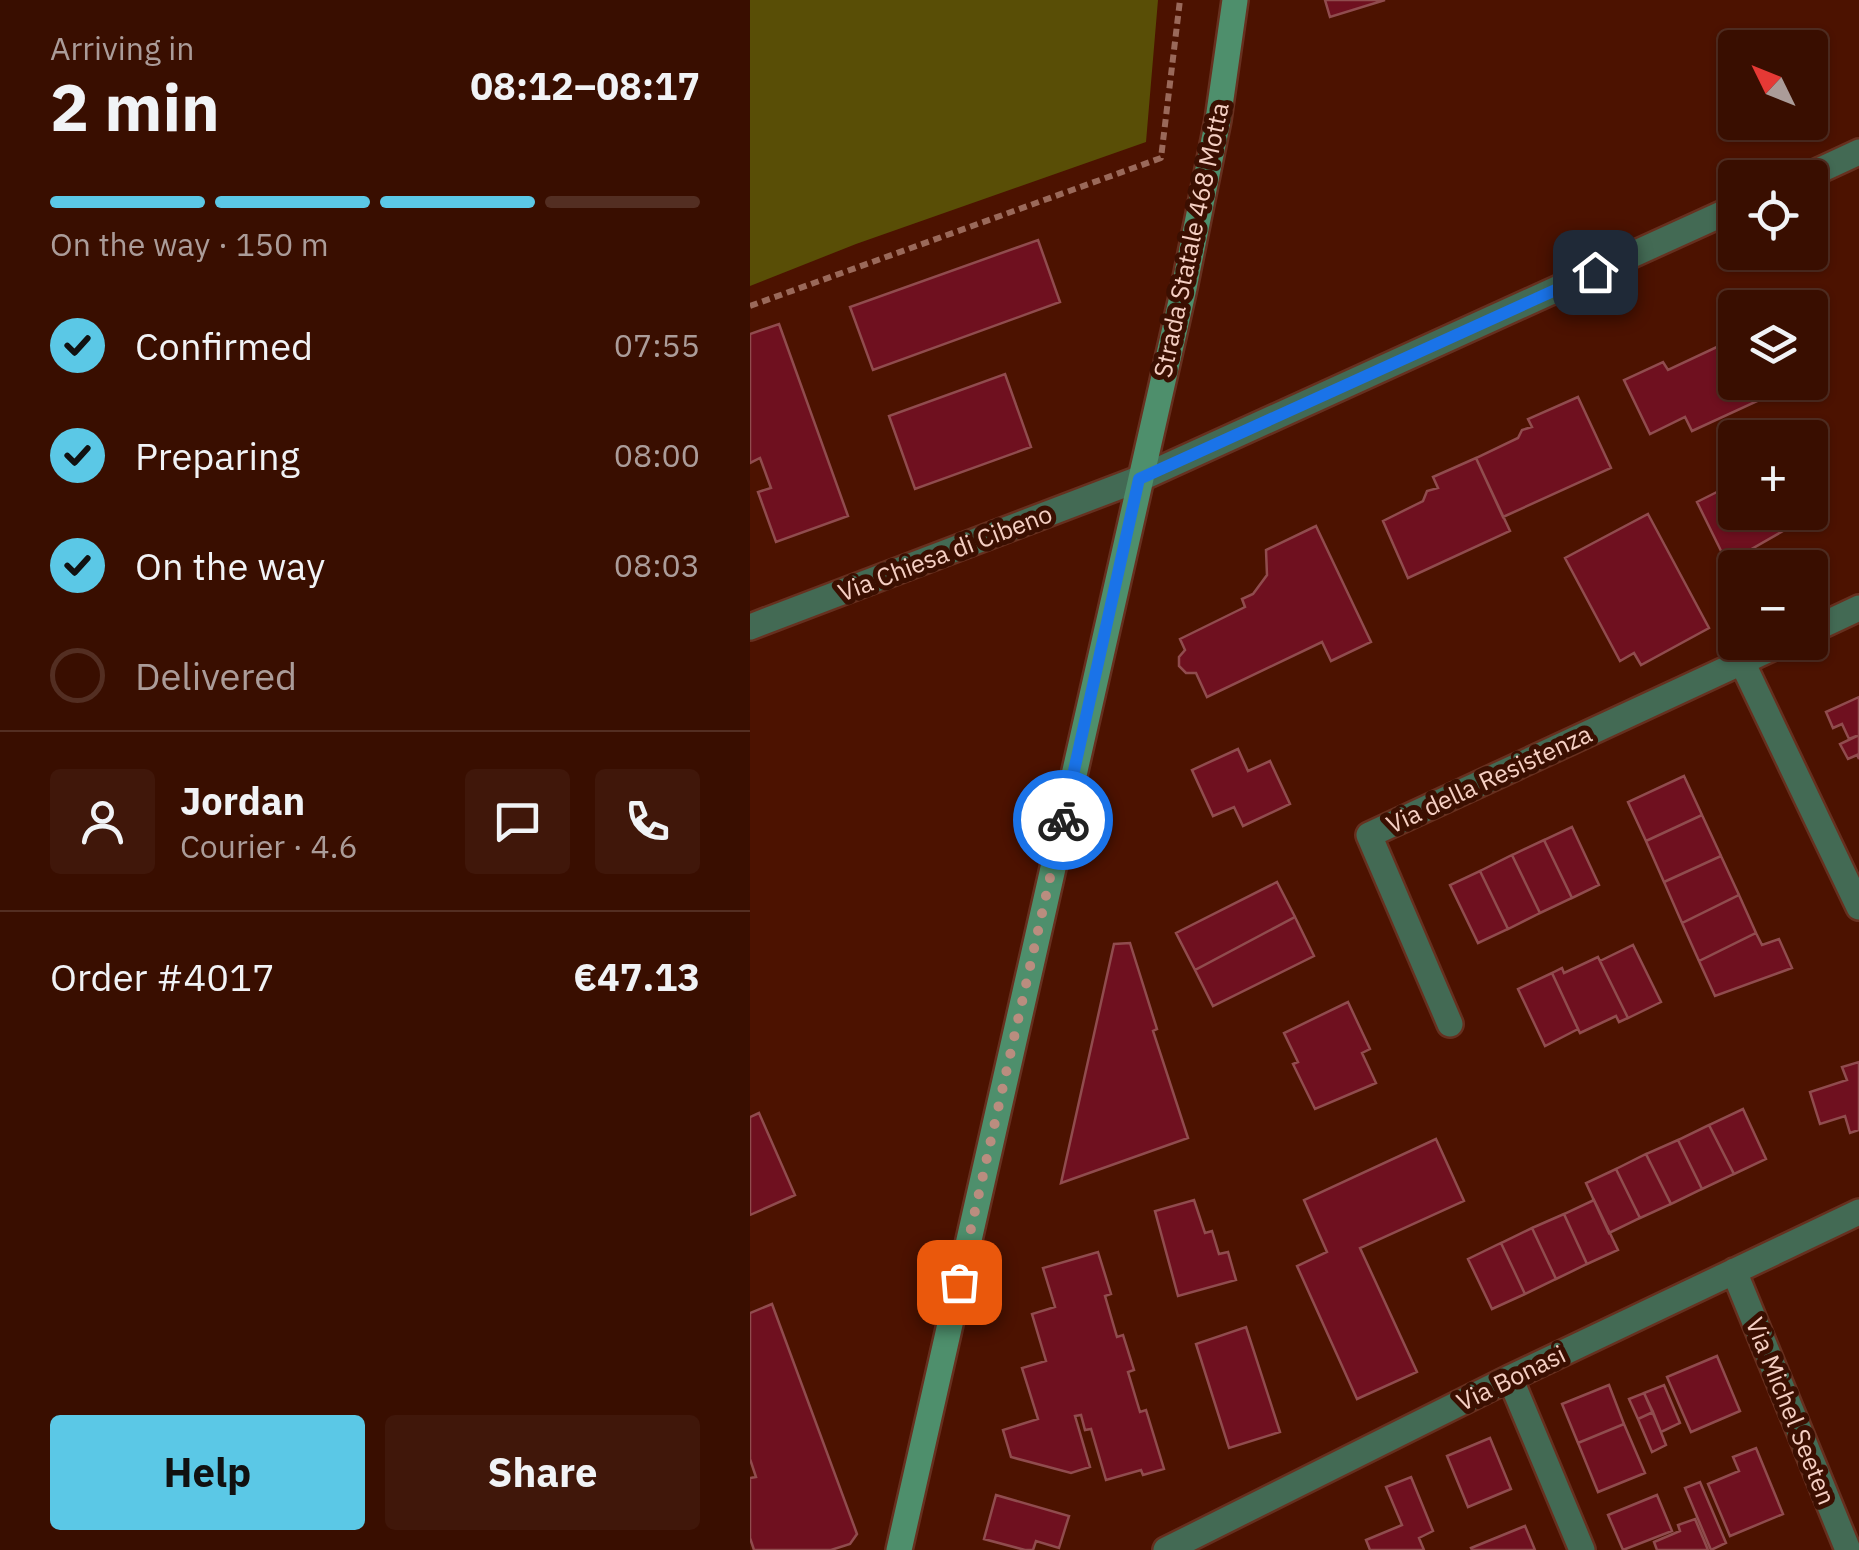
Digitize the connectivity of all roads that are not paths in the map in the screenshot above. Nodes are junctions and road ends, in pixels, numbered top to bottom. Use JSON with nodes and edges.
{"nodes":[{"id":1,"x":1235,"y":0,"type":"edge"},
{"id":2,"x":1859,"y":152,"type":"edge"},
{"id":3,"x":1828,"y":166,"type":"edge"},
{"id":4,"x":1718,"y":216,"type":"edge"},
{"id":5,"x":1139,"y":479,"type":"junction"},
{"id":6,"x":1859,"y":608,"type":"edge"},
{"id":7,"x":1828,"y":623,"type":"edge"},
{"id":8,"x":750,"y":626,"type":"edge"},
{"id":9,"x":1746,"y":660,"type":"edge"},
{"id":10,"x":1742,"y":662,"type":"junction"},
{"id":11,"x":1859,"y":907,"type":"edge"},
{"id":12,"x":1450,"y":1024,"type":"dead end"},
{"id":13,"x":1859,"y":1212,"type":"edge"},
{"id":14,"x":1734,"y":1271,"type":"junction"},
{"id":15,"x":1510,"y":1378,"type":"junction"},
{"id":16,"x":1204,"y":1542,"type":"edge"},
{"id":17,"x":898,"y":1550,"type":"edge"},
{"id":18,"x":1166,"y":1550,"type":"edge"},
{"id":19,"x":1582,"y":1550,"type":"edge"},
{"id":20,"x":1848,"y":1550,"type":"edge"}],
"edges":[{"from":1,"to":5,"type":"main road","name":"Strada Statale 468 Motta"},
{"from":2,"to":3,"type":"street"},
{"from":4,"to":5,"type":"street","name":"Via Chiesa di Cibeno"},
{"from":5,"to":8,"type":"street","name":"Via Chiesa di Cibeno"},
{"from":5,"to":17,"type":"main road","name":"Strada Statale 468 Motta"},
{"from":6,"to":7,"type":"street"},
{"from":9,"to":10,"type":"street","name":"Via della Resistenza"},
{"from":10,"to":11,"type":"street"},
{"from":10,"to":12,"type":"street","name":"Via della Resistenza"},
{"from":13,"to":14,"type":"street","name":"Via Bonasi"},
{"from":14,"to":15,"type":"street","name":"Via Bonasi"},
{"from":14,"to":20,"type":"street","name":"Via Michel Seeten"},
{"from":15,"to":16,"type":"street","name":"Via Bonasi"},
{"from":15,"to":19,"type":"street"},
{"from":16,"to":18,"type":"street","name":"Via Bonasi"}]}
